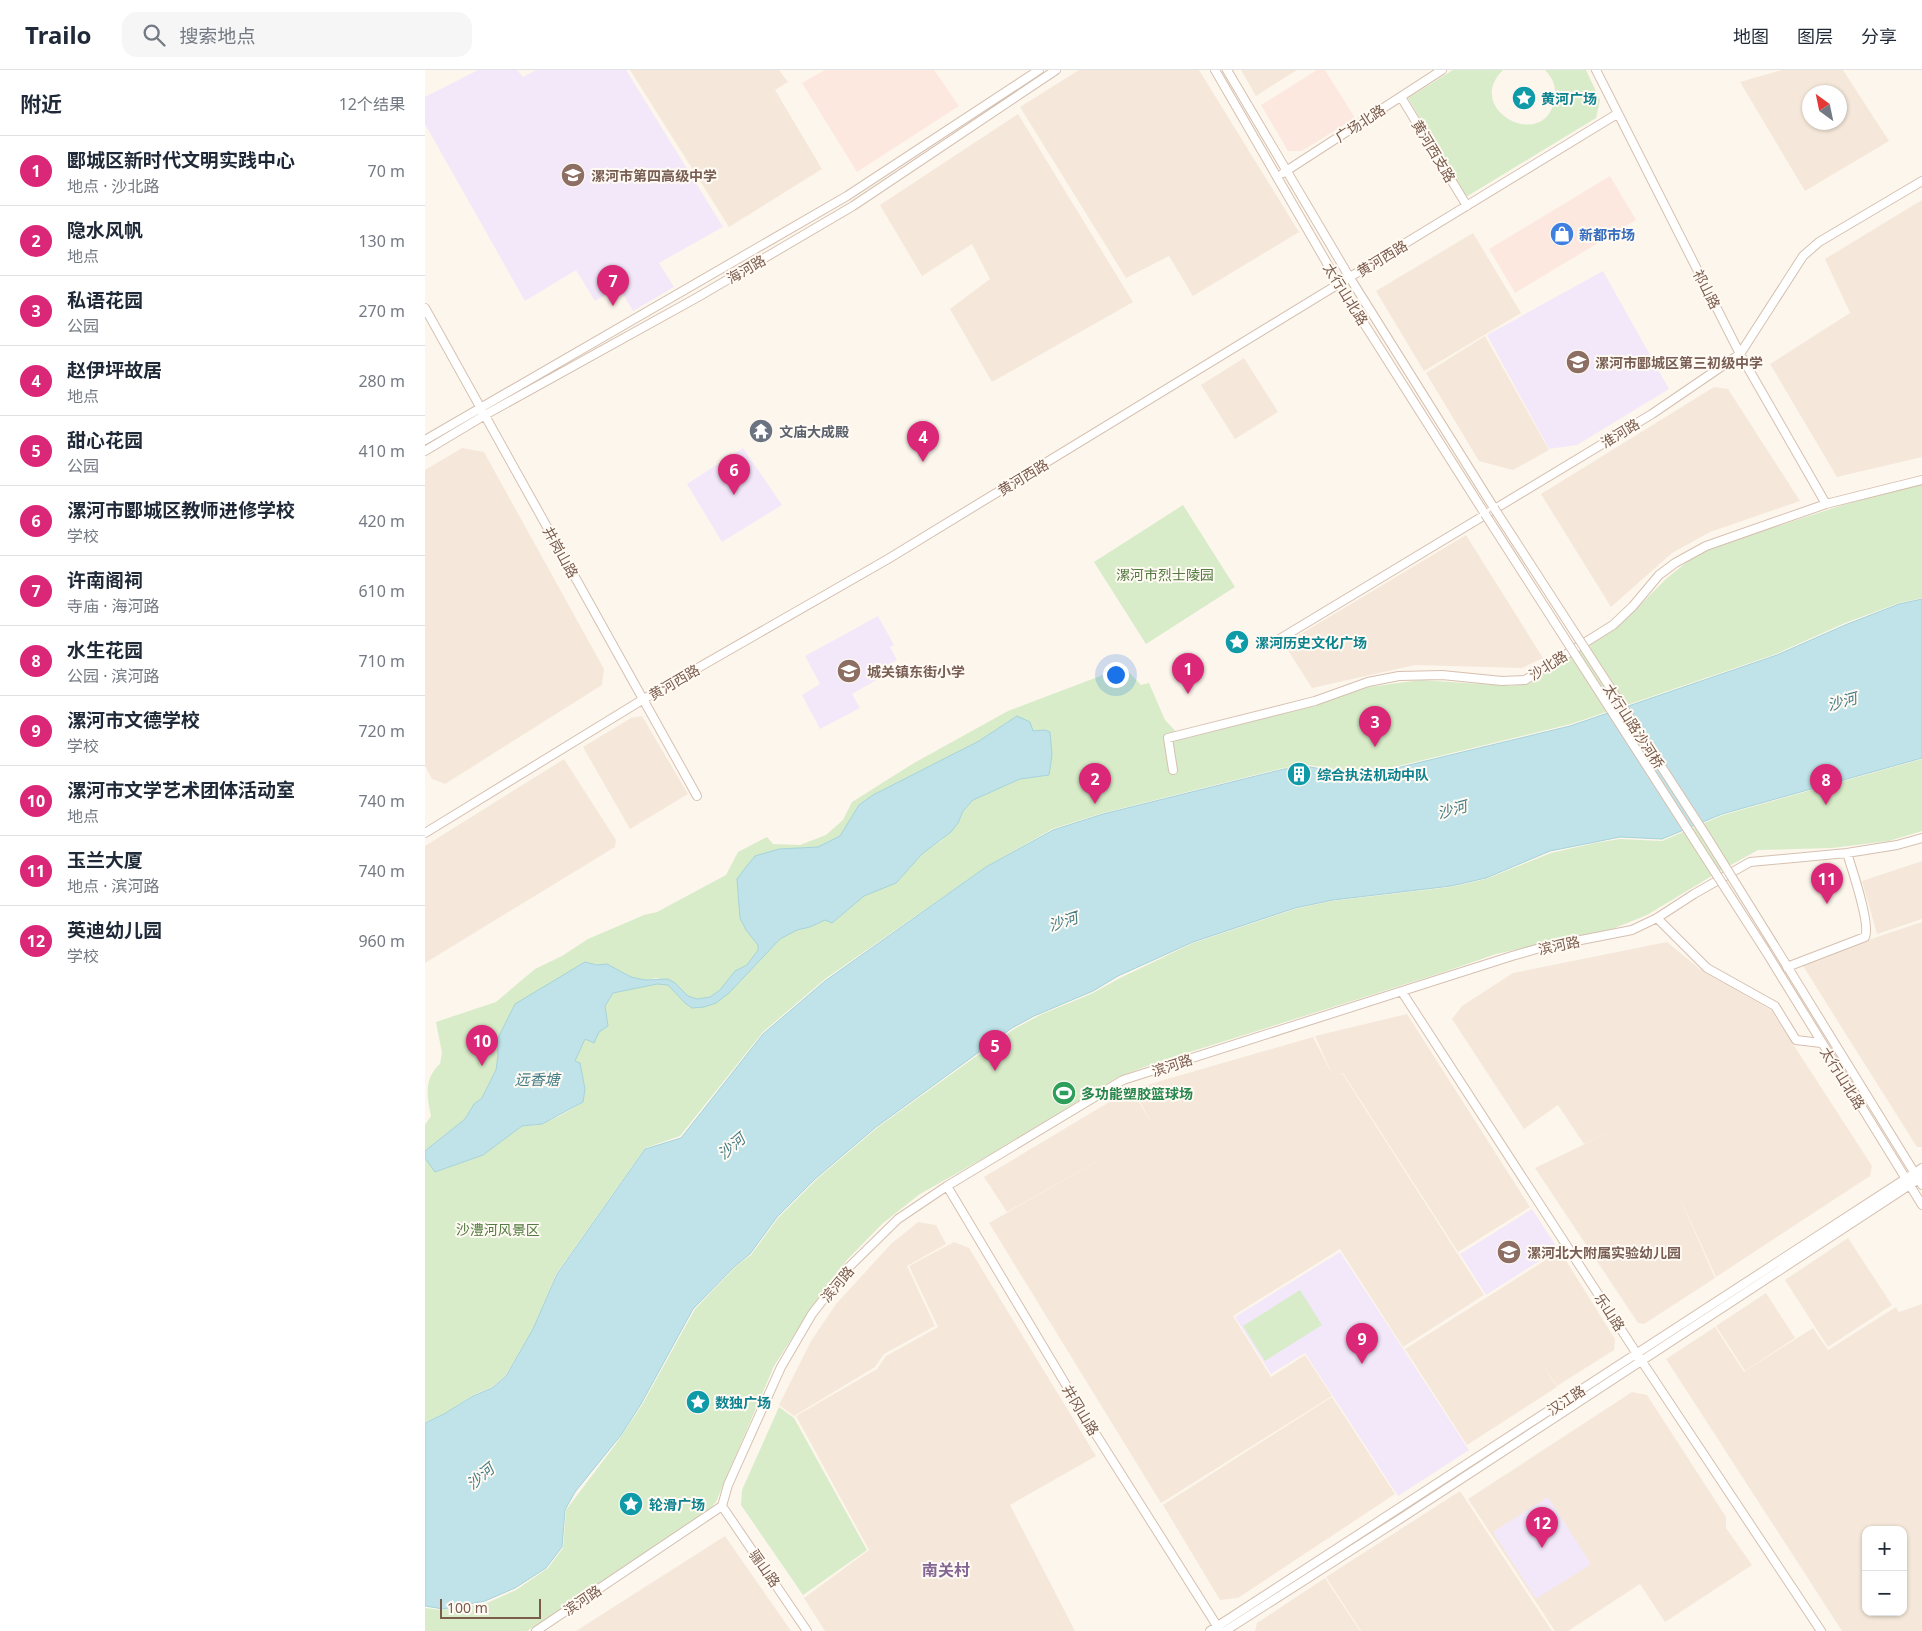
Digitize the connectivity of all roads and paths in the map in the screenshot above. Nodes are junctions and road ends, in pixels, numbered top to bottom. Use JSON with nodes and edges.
{"nodes":[{"id":1,"x":1039,"y":70,"type":"edge"},
{"id":2,"x":1056,"y":70,"type":"edge"},
{"id":3,"x":1215,"y":70,"type":"edge"},
{"id":4,"x":1227,"y":70,"type":"edge"},
{"id":5,"x":1442,"y":70,"type":"edge"},
{"id":6,"x":1596,"y":70,"type":"edge"},
{"id":7,"x":1401,"y":97,"type":"junction"},
{"id":8,"x":1617,"y":114,"type":"junction"},
{"id":9,"x":1286,"y":171,"type":"junction"},
{"id":10,"x":1277,"y":177,"type":"junction"},
{"id":11,"x":1922,"y":182,"type":"edge"},
{"id":12,"x":1467,"y":206,"type":"junction"},
{"id":13,"x":1350,"y":278,"type":"junction"},
{"id":14,"x":1339,"y":284,"type":"junction"},
{"id":15,"x":425,"y":308,"type":"edge"},
{"id":16,"x":1740,"y":354,"type":"junction"},
{"id":17,"x":481,"y":407,"type":"junction"},
{"id":18,"x":485,"y":415,"type":"junction"},
{"id":19,"x":425,"y":440,"type":"edge"},
{"id":20,"x":425,"y":451,"type":"edge"},
{"id":21,"x":1922,"y":480,"type":"edge"},
{"id":22,"x":1826,"y":504,"type":"junction"},
{"id":23,"x":1494,"y":508,"type":"junction"},
{"id":24,"x":1485,"y":514,"type":"junction"},
{"id":25,"x":1278,"y":640,"type":"dead end"},
{"id":26,"x":642,"y":700,"type":"junction"},
{"id":27,"x":1173,"y":770,"type":"dead end"},
{"id":28,"x":697,"y":796,"type":"dead end"},
{"id":29,"x":425,"y":833,"type":"edge"},
{"id":30,"x":1922,"y":838,"type":"edge"},
{"id":31,"x":1847,"y":853,"type":"junction"},
{"id":32,"x":1657,"y":918,"type":"junction"},
{"id":33,"x":1773,"y":945,"type":"joint"},
{"id":34,"x":1765,"y":950,"type":"joint"},
{"id":35,"x":1787,"y":967,"type":"junction"},
{"id":36,"x":1402,"y":992,"type":"junction"},
{"id":37,"x":1821,"y":1043,"type":"junction"},
{"id":38,"x":1920,"y":1176,"type":"edge"},
{"id":39,"x":1907,"y":1181,"type":"junction"},
{"id":40,"x":947,"y":1186,"type":"junction"},
{"id":41,"x":1922,"y":1205,"type":"edge"},
{"id":42,"x":1640,"y":1357,"type":"junction"},
{"id":43,"x":722,"y":1506,"type":"junction"},
{"id":44,"x":1216,"y":1630,"type":"edge"},
{"id":45,"x":536,"y":1631,"type":"edge"},
{"id":46,"x":807,"y":1631,"type":"edge"},
{"id":47,"x":1225,"y":1631,"type":"edge"},
{"id":48,"x":1821,"y":1631,"type":"edge"}],
"edges":[{"from":1,"to":17,"type":"street","name":"海河路"},
{"from":2,"to":18,"type":"street","name":"海河路"},
{"from":3,"to":10,"type":"street","name":"太行山北路"},
{"from":4,"to":9,"type":"street","name":"太行山北路"},
{"from":5,"to":7,"type":"street","name":"广场北路"},
{"from":6,"to":8,"type":"street","name":"祁山路"},
{"from":7,"to":9,"type":"street","name":"广场北路"},
{"from":7,"to":12,"type":"street","name":"黄河西支路"},
{"from":8,"to":12,"type":"street","name":"黄河西路"},
{"from":8,"to":16,"type":"street","name":"祁山路"},
{"from":9,"to":10,"type":"street","name":"广场北路"},
{"from":9,"to":13,"type":"street","name":"太行山北路"},
{"from":10,"to":14,"type":"street","name":"太行山北路"},
{"from":11,"to":16,"type":"street","name":"淮河路"},
{"from":12,"to":13,"type":"street","name":"黄河西路"},
{"from":13,"to":14,"type":"street","name":"黄河西路"},
{"from":13,"to":23,"type":"street","name":"太行山北路"},
{"from":14,"to":24,"type":"street","name":"太行山北路"},
{"from":14,"to":26,"type":"street","name":"黄河西路"},
{"from":15,"to":17,"type":"street","name":"井岗山路"},
{"from":16,"to":22,"type":"street","name":"祁山路"},
{"from":16,"to":23,"type":"street","name":"淮河路"},
{"from":17,"to":18,"type":"street","name":"井岗山路"},
{"from":17,"to":19,"type":"street","name":"海河路"},
{"from":18,"to":20,"type":"street","name":"海河路"},
{"from":18,"to":26,"type":"street","name":"井岗山路"},
{"from":21,"to":22,"type":"street","name":"沙北路"},
{"from":22,"to":27,"type":"street","name":"沙北路"},
{"from":23,"to":24,"type":"street","name":"淮河路"},
{"from":23,"to":33,"type":"street","name":"太行山路沙河桥","bridge":true},
{"from":24,"to":25,"type":"street","name":"淮河路"},
{"from":24,"to":34,"type":"street","name":"太行山路沙河桥","bridge":true},
{"from":26,"to":28,"type":"street","name":"井岗山路"},
{"from":26,"to":29,"type":"street","name":"黄河西路"},
{"from":30,"to":31,"type":"street","name":"滨河路"},
{"from":31,"to":32,"type":"street","name":"滨河路"},
{"from":31,"to":35,"type":"street"},
{"from":32,"to":36,"type":"street","name":"滨河路"},
{"from":32,"to":37,"type":"street"},
{"from":33,"to":35,"type":"street","name":"太行山北路"},
{"from":34,"to":37,"type":"street","name":"太行山北路"},
{"from":35,"to":38,"type":"street","name":"太行山北路"},
{"from":36,"to":40,"type":"street","name":"滨河路"},
{"from":36,"to":42,"type":"street","name":"乐山路"},
{"from":37,"to":39,"type":"street","name":"太行山北路"},
{"from":38,"to":39,"type":"street","name":"汉江路"},
{"from":39,"to":41,"type":"street","name":"太行山北路"},
{"from":39,"to":42,"type":"street","name":"汉江路"},
{"from":40,"to":43,"type":"street","name":"滨河路"},
{"from":40,"to":44,"type":"street","name":"井冈山路"},
{"from":42,"to":44,"type":"street","name":"汉江路"},
{"from":42,"to":47,"type":"street","name":"汉江路"},
{"from":42,"to":48,"type":"street","name":"乐山路"},
{"from":43,"to":45,"type":"street","name":"滨河路"},
{"from":43,"to":46,"type":"street","name":"骊山路"}]}
